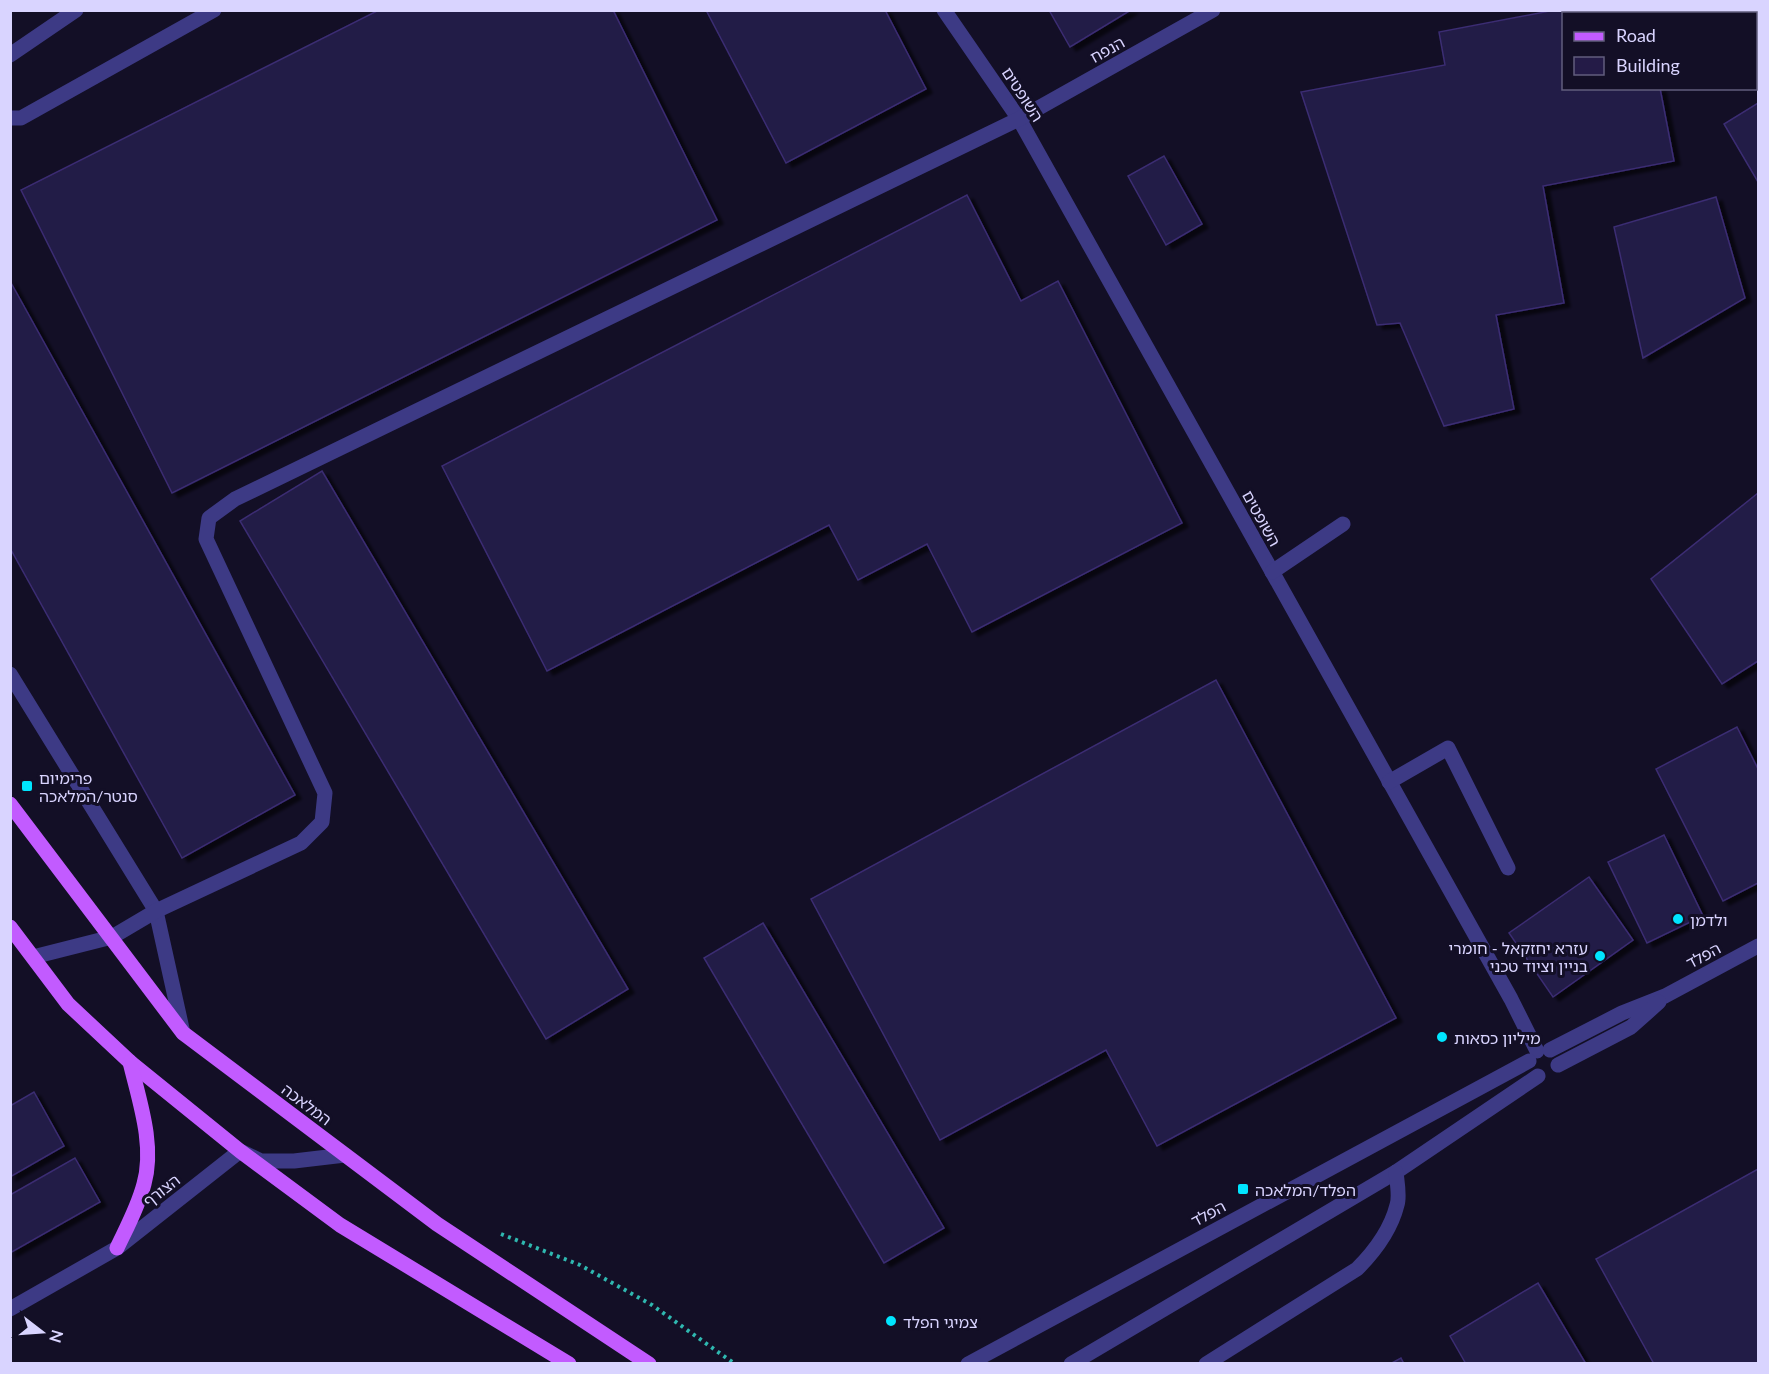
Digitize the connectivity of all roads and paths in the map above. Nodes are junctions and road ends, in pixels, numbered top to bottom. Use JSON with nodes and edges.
{"nodes":[{"id":1,"x":76,"y":10,"type":"edge"},
{"id":2,"x":214,"y":10,"type":"edge"},
{"id":3,"x":944,"y":10,"type":"edge"},
{"id":4,"x":1213,"y":10,"type":"edge"},
{"id":5,"x":10,"y":55,"type":"edge"},
{"id":6,"x":10,"y":118,"type":"edge"},
{"id":7,"x":1019,"y":119,"type":"junction"},
{"id":8,"x":1342,"y":524,"type":"dead end"},
{"id":9,"x":1272,"y":572,"type":"junction"},
{"id":10,"x":10,"y":675,"type":"edge"},
{"id":11,"x":1389,"y":782,"type":"junction"},
{"id":12,"x":10,"y":804,"type":"edge"},
{"id":13,"x":1508,"y":868,"type":"dead end"},
{"id":14,"x":156,"y":910,"type":"junction"},
{"id":15,"x":10,"y":927,"type":"edge"},
{"id":16,"x":112,"y":937,"type":"junction"},
{"id":17,"x":1758,"y":946,"type":"edge"},
{"id":18,"x":33,"y":957,"type":"junction"},
{"id":19,"x":1665,"y":996,"type":"junction"},
{"id":20,"x":183,"y":1033,"type":"junction"},
{"id":21,"x":1539,"y":1054,"type":"junction"},
{"id":22,"x":130,"y":1062,"type":"junction"},
{"id":23,"x":1558,"y":1065,"type":"junction"},
{"id":24,"x":1538,"y":1076,"type":"junction"},
{"id":25,"x":240,"y":1150,"type":"junction"},
{"id":26,"x":345,"y":1155,"type":"junction"},
{"id":27,"x":1396,"y":1172,"type":"junction"},
{"id":28,"x":501,"y":1234,"type":"dead end"},
{"id":29,"x":117,"y":1248,"type":"junction"},
{"id":30,"x":10,"y":1309,"type":"edge"},
{"id":31,"x":569,"y":1364,"type":"edge"},
{"id":32,"x":649,"y":1364,"type":"edge"},
{"id":33,"x":735,"y":1364,"type":"edge"},
{"id":34,"x":968,"y":1364,"type":"edge"},
{"id":35,"x":1071,"y":1364,"type":"edge"},
{"id":36,"x":1206,"y":1364,"type":"edge"}],
"edges":[{"from":1,"to":5,"type":"street"},
{"from":2,"to":6,"type":"street"},
{"from":3,"to":7,"type":"street","name":"השופטים"},
{"from":4,"to":7,"type":"street","name":"הנפח"},
{"from":7,"to":9,"type":"street","name":"השופטים"},
{"from":7,"to":14,"type":"street","name":"הנפח"},
{"from":8,"to":9,"type":"street"},
{"from":9,"to":11,"type":"street","name":"השופטים"},
{"from":10,"to":14,"type":"street"},
{"from":11,"to":13,"type":"street"},
{"from":11,"to":21,"type":"street","name":"השופטים"},
{"from":12,"to":16,"type":"main road","name":"המלאכה"},
{"from":14,"to":16,"type":"street","name":"הנפח"},
{"from":14,"to":20,"type":"street"},
{"from":15,"to":18,"type":"main road"},
{"from":16,"to":18,"type":"street","name":"הנפח"},
{"from":16,"to":20,"type":"main road","name":"המלאכה"},
{"from":17,"to":19,"type":"street","name":"הפלד"},
{"from":18,"to":22,"type":"main road"},
{"from":19,"to":21,"type":"street","name":"הפלד"},
{"from":19,"to":23,"type":"street","name":"הפלד"},
{"from":20,"to":26,"type":"main road","name":"המלאכה"},
{"from":21,"to":23,"type":"street"},
{"from":21,"to":24,"type":"street"},
{"from":21,"to":34,"type":"street","name":"הפלד"},
{"from":22,"to":25,"type":"main road"},
{"from":22,"to":29,"type":"main road"},
{"from":23,"to":24,"type":"street"},
{"from":24,"to":27,"type":"street"},
{"from":25,"to":26,"type":"street"},
{"from":25,"to":29,"type":"street","name":"הצורף"},
{"from":25,"to":31,"type":"main road"},
{"from":26,"to":32,"type":"main road","name":"המלאכה"},
{"from":27,"to":35,"type":"street"},
{"from":27,"to":36,"type":"street"},
{"from":28,"to":33,"type":"path"},
{"from":29,"to":30,"type":"street","name":"הצורף"}]}
